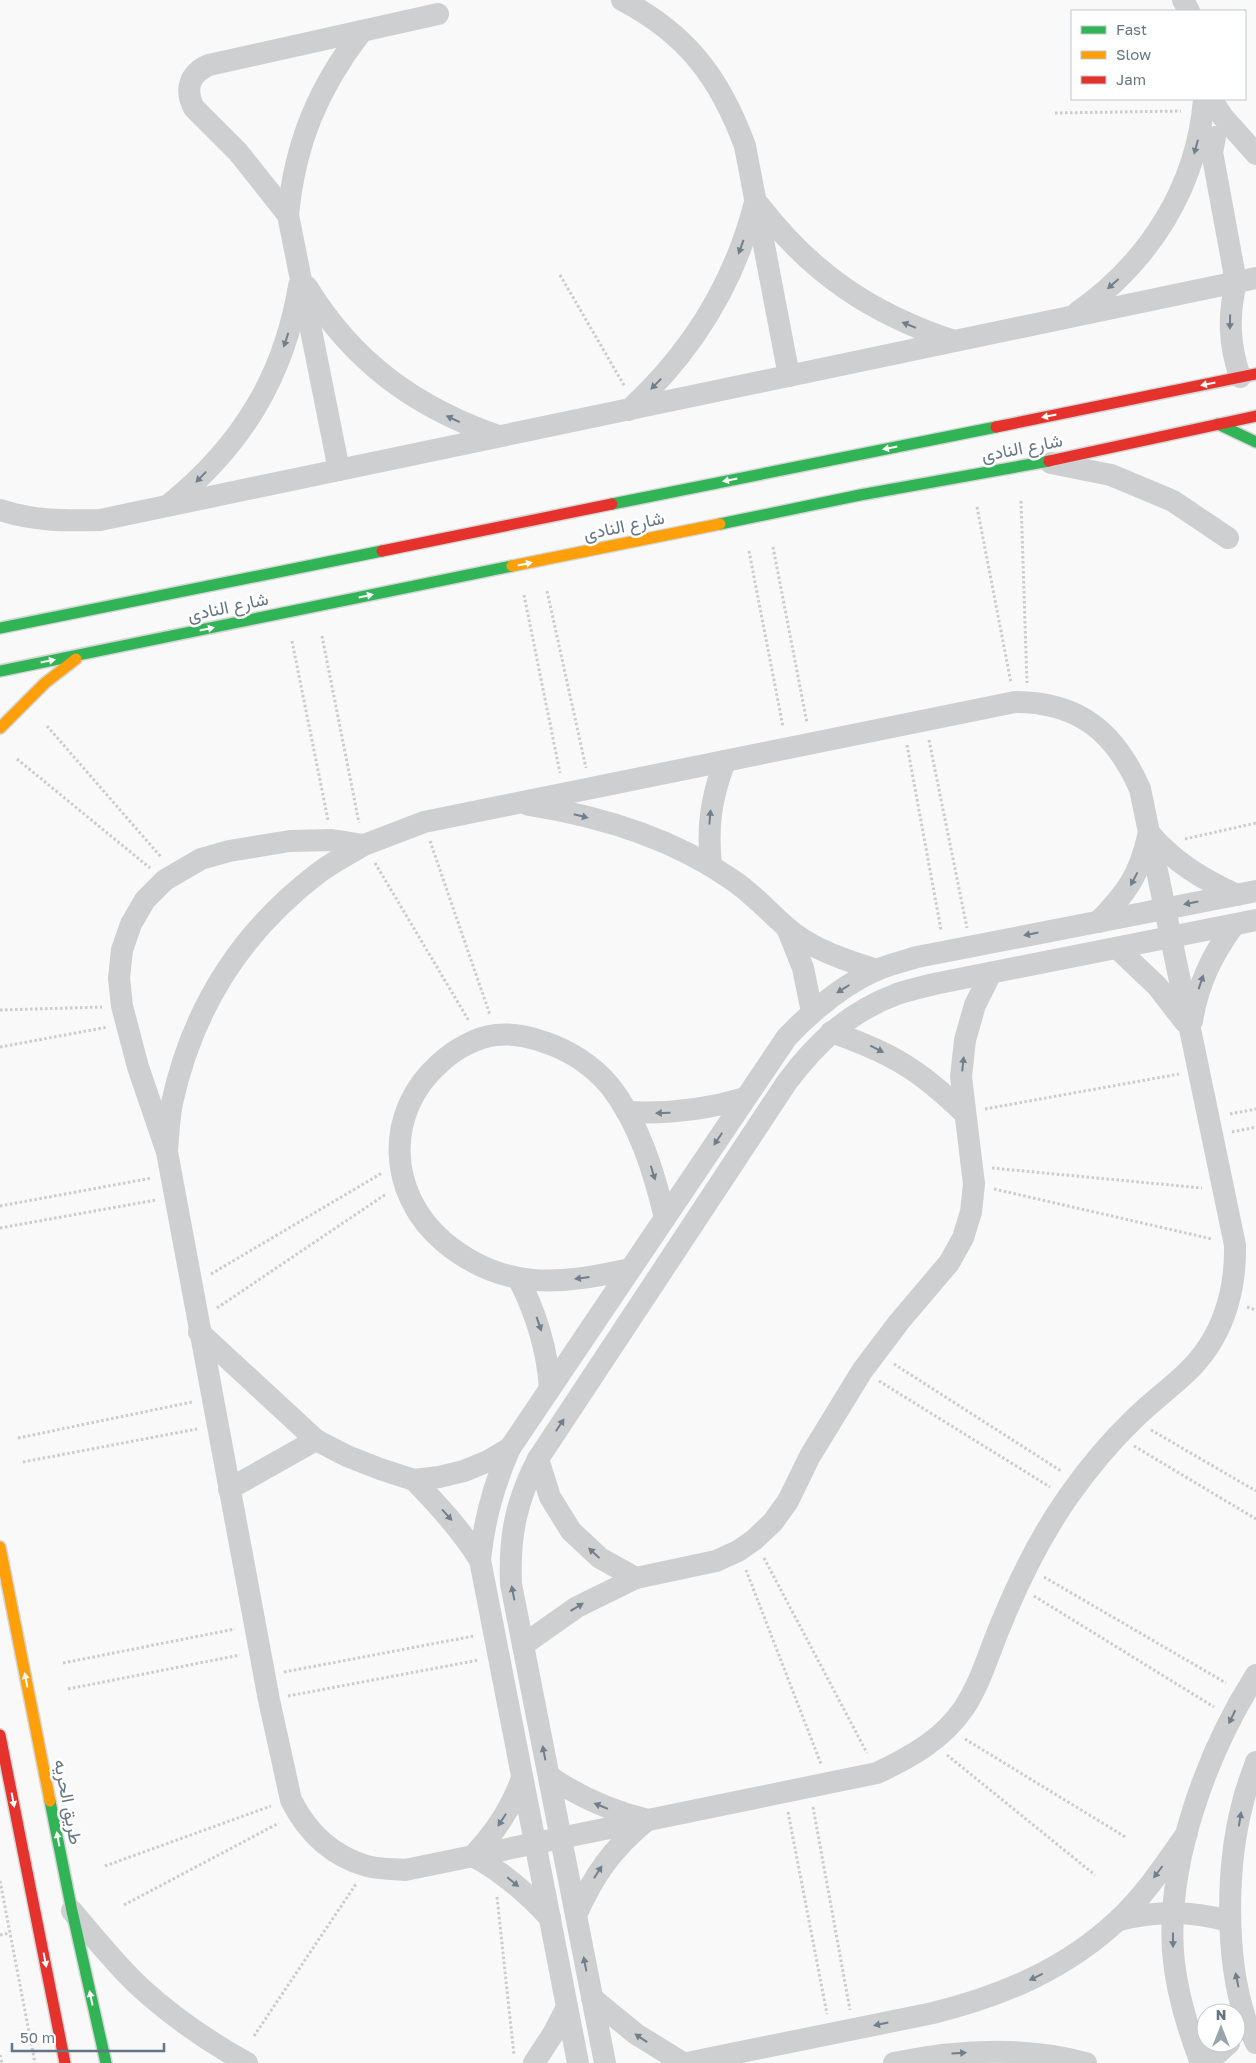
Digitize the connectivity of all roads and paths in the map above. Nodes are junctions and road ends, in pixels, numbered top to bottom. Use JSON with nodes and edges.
{"nodes":[{"id":1,"x":622,"y":0,"type":"edge"},
{"id":2,"x":438,"y":14,"type":"dead end"},
{"id":3,"x":362,"y":31,"type":"junction"},
{"id":4,"x":1206,"y":102,"type":"edge"},
{"id":5,"x":1054,"y":113,"type":"dead end"},
{"id":6,"x":1256,"y":154,"type":"edge"},
{"id":7,"x":755,"y":200,"type":"junction"},
{"id":8,"x":288,"y":215,"type":"junction"},
{"id":9,"x":560,"y":275,"type":"dead end"},
{"id":10,"x":300,"y":276,"type":"junction"},
{"id":11,"x":1250,"y":282,"type":"edge"},
{"id":12,"x":1071,"y":317,"type":"junction"},
{"id":13,"x":955,"y":341,"type":"junction"},
{"id":14,"x":789,"y":376,"type":"junction"},
{"id":15,"x":1248,"y":376,"type":"edge"},
{"id":16,"x":632,"y":407,"type":"junction"},
{"id":17,"x":1256,"y":416,"type":"edge"},
{"id":18,"x":1218,"y":424,"type":"junction"},
{"id":19,"x":499,"y":436,"type":"junction"},
{"id":20,"x":1256,"y":442,"type":"edge"},
{"id":21,"x":851,"y":456,"type":"junction"},
{"id":22,"x":1045,"y":462,"type":"junction"},
{"id":23,"x":794,"y":468,"type":"junction"},
{"id":24,"x":339,"y":470,"type":"junction"},
{"id":25,"x":844,"y":470,"type":"dead end"},
{"id":26,"x":805,"y":478,"type":"dead end"},
{"id":27,"x":847,"y":486,"type":"dead end"},
{"id":28,"x":809,"y":492,"type":"dead end"},
{"id":29,"x":860,"y":495,"type":"junction"},
{"id":30,"x":1022,"y":501,"type":"dead end"},
{"id":31,"x":168,"y":506,"type":"junction"},
{"id":32,"x":804,"y":507,"type":"junction"},
{"id":33,"x":977,"y":507,"type":"dead end"},
{"id":34,"x":0,"y":510,"type":"edge"},
{"id":35,"x":1228,"y":538,"type":"dead end"},
{"id":36,"x":773,"y":547,"type":"dead end"},
{"id":37,"x":749,"y":551,"type":"dead end"},
{"id":38,"x":547,"y":591,"type":"dead end"},
{"id":39,"x":524,"y":595,"type":"dead end"},
{"id":40,"x":0,"y":628,"type":"edge"},
{"id":41,"x":322,"y":636,"type":"dead end"},
{"id":42,"x":292,"y":641,"type":"dead end"},
{"id":43,"x":81,"y":654,"type":"junction"},
{"id":44,"x":0,"y":671,"type":"edge"},
{"id":45,"x":1021,"y":702,"type":"junction"},
{"id":46,"x":914,"y":722,"type":"junction"},
{"id":47,"x":47,"y":726,"type":"dead end"},
{"id":48,"x":0,"y":728,"type":"edge"},
{"id":49,"x":811,"y":743,"type":"junction"},
{"id":50,"x":787,"y":748,"type":"junction"},
{"id":51,"x":17,"y":759,"type":"dead end"},
{"id":52,"x":725,"y":761,"type":"junction"},
{"id":53,"x":590,"y":788,"type":"junction"},
{"id":54,"x":564,"y":794,"type":"junction"},
{"id":55,"x":516,"y":803,"type":"junction"},
{"id":56,"x":424,"y":822,"type":"junction"},
{"id":57,"x":1256,"y":824,"type":"edge"},
{"id":58,"x":1154,"y":839,"type":"junction"},
{"id":59,"x":332,"y":840,"type":"junction"},
{"id":60,"x":364,"y":845,"type":"junction"},
{"id":61,"x":711,"y":866,"type":"junction"},
{"id":62,"x":170,"y":876,"type":"junction"},
{"id":63,"x":1247,"y":893,"type":"edge"},
{"id":64,"x":1165,"y":908,"type":"junction"},
{"id":65,"x":1256,"y":920,"type":"edge"},
{"id":66,"x":1098,"y":922,"type":"junction"},
{"id":67,"x":1234,"y":925,"type":"junction"},
{"id":68,"x":786,"y":927,"type":"junction"},
{"id":69,"x":1171,"y":937,"type":"junction"},
{"id":70,"x":971,"y":946,"type":"junction"},
{"id":71,"x":1117,"y":948,"type":"junction"},
{"id":72,"x":945,"y":951,"type":"junction"},
{"id":73,"x":877,"y":970,"type":"junction"},
{"id":74,"x":991,"y":973,"type":"junction"},
{"id":75,"x":0,"y":1010,"type":"edge"},
{"id":76,"x":812,"y":1012,"type":"junction"},
{"id":77,"x":124,"y":1015,"type":"junction"},
{"id":78,"x":1190,"y":1029,"type":"junction"},
{"id":79,"x":831,"y":1032,"type":"junction"},
{"id":80,"x":488,"y":1037,"type":"junction"},
{"id":81,"x":0,"y":1047,"type":"edge"},
{"id":82,"x":1199,"y":1071,"type":"junction"},
{"id":83,"x":745,"y":1098,"type":"junction"},
{"id":84,"x":1256,"y":1109,"type":"edge"},
{"id":85,"x":626,"y":1112,"type":"junction"},
{"id":86,"x":964,"y":1113,"type":"junction"},
{"id":87,"x":1209,"y":1118,"type":"junction"},
{"id":88,"x":167,"y":1152,"type":"junction"},
{"id":89,"x":401,"y":1172,"type":"junction"},
{"id":90,"x":973,"y":1175,"type":"junction"},
{"id":91,"x":172,"y":1186,"type":"junction"},
{"id":92,"x":1224,"y":1191,"type":"junction"},
{"id":93,"x":0,"y":1206,"type":"edge"},
{"id":94,"x":665,"y":1218,"type":"junction"},
{"id":95,"x":0,"y":1228,"type":"edge"},
{"id":96,"x":1235,"y":1244,"type":"junction"},
{"id":97,"x":630,"y":1269,"type":"junction"},
{"id":98,"x":519,"y":1280,"type":"junction"},
{"id":99,"x":191,"y":1286,"type":"junction"},
{"id":100,"x":198,"y":1327,"type":"junction"},
{"id":101,"x":876,"y":1353,"type":"junction"},
{"id":102,"x":862,"y":1371,"type":"junction"},
{"id":103,"x":550,"y":1388,"type":"junction"},
{"id":104,"x":212,"y":1398,"type":"junction"},
{"id":105,"x":1133,"y":1420,"type":"junction"},
{"id":106,"x":217,"y":1425,"type":"junction"},
{"id":107,"x":1117,"y":1436,"type":"junction"},
{"id":108,"x":18,"y":1438,"type":"dead end"},
{"id":109,"x":316,"y":1440,"type":"junction"},
{"id":110,"x":510,"y":1448,"type":"junction"},
{"id":111,"x":538,"y":1459,"type":"junction"},
{"id":112,"x":23,"y":1462,"type":"dead end"},
{"id":113,"x":414,"y":1480,"type":"junction"},
{"id":114,"x":229,"y":1489,"type":"junction"},
{"id":115,"x":1073,"y":1490,"type":"junction"},
{"id":116,"x":1256,"y":1491,"type":"edge"},
{"id":117,"x":1256,"y":1519,"type":"edge"},
{"id":118,"x":746,"y":1545,"type":"junction"},
{"id":119,"x":0,"y":1547,"type":"edge"},
{"id":120,"x":480,"y":1560,"type":"junction"},
{"id":121,"x":1022,"y":1576,"type":"junction"},
{"id":122,"x":636,"y":1578,"type":"junction"},
{"id":123,"x":255,"y":1624,"type":"junction"},
{"id":124,"x":494,"y":1632,"type":"junction"},
{"id":125,"x":524,"y":1645,"type":"junction"},
{"id":126,"x":260,"y":1651,"type":"junction"},
{"id":127,"x":499,"y":1656,"type":"junction"},
{"id":128,"x":63,"y":1664,"type":"dead end"},
{"id":129,"x":265,"y":1676,"type":"junction"},
{"id":130,"x":1250,"y":1684,"type":"edge"},
{"id":131,"x":68,"y":1689,"type":"dead end"},
{"id":132,"x":269,"y":1700,"type":"junction"},
{"id":133,"x":1231,"y":1718,"type":"junction"},
{"id":134,"x":0,"y":1735,"type":"edge"},
{"id":135,"x":939,"y":1735,"type":"junction"},
{"id":136,"x":1256,"y":1762,"type":"edge"},
{"id":137,"x":877,"y":1773,"type":"junction"},
{"id":138,"x":549,"y":1776,"type":"junction"},
{"id":139,"x":522,"y":1778,"type":"junction"},
{"id":140,"x":819,"y":1785,"type":"junction"},
{"id":141,"x":784,"y":1792,"type":"junction"},
{"id":142,"x":294,"y":1806,"type":"junction"},
{"id":143,"x":647,"y":1820,"type":"junction"},
{"id":144,"x":1187,"y":1833,"type":"junction"},
{"id":145,"x":561,"y":1838,"type":"junction"},
{"id":146,"x":1127,"y":1838,"type":"dead end"},
{"id":147,"x":535,"y":1843,"type":"junction"},
{"id":148,"x":473,"y":1856,"type":"junction"},
{"id":149,"x":104,"y":1866,"type":"dead end"},
{"id":150,"x":368,"y":1866,"type":"junction"},
{"id":151,"x":493,"y":1867,"type":"junction"},
{"id":152,"x":1095,"y":1875,"type":"dead end"},
{"id":153,"x":0,"y":1881,"type":"edge"},
{"id":154,"x":124,"y":1905,"type":"dead end"},
{"id":155,"x":72,"y":1911,"type":"junction"},
{"id":156,"x":1173,"y":1912,"type":"junction"},
{"id":157,"x":576,"y":1915,"type":"junction"},
{"id":158,"x":550,"y":1918,"type":"junction"},
{"id":159,"x":1119,"y":1920,"type":"junction"},
{"id":160,"x":1230,"y":1922,"type":"junction"},
{"id":161,"x":10,"y":1933,"type":"junction"},
{"id":162,"x":0,"y":1935,"type":"edge"},
{"id":163,"x":592,"y":1998,"type":"junction"},
{"id":164,"x":1239,"y":2003,"type":"edge"},
{"id":165,"x":567,"y":2007,"type":"junction"},
{"id":166,"x":854,"y":2030,"type":"junction"},
{"id":167,"x":1246,"y":2031,"type":"edge"},
{"id":168,"x":831,"y":2034,"type":"junction"},
{"id":169,"x":254,"y":2036,"type":"dead end"},
{"id":170,"x":1256,"y":2043,"type":"edge"},
{"id":171,"x":1218,"y":2053,"type":"edge"},
{"id":172,"x":0,"y":2055,"type":"edge"},
{"id":173,"x":2,"y":2063,"type":"edge"},
{"id":174,"x":35,"y":2063,"type":"edge"},
{"id":175,"x":65,"y":2063,"type":"edge"},
{"id":176,"x":106,"y":2063,"type":"edge"},
{"id":177,"x":247,"y":2063,"type":"edge"},
{"id":178,"x":514,"y":2063,"type":"edge"},
{"id":179,"x":534,"y":2063,"type":"edge"},
{"id":180,"x":578,"y":2063,"type":"edge"},
{"id":181,"x":605,"y":2063,"type":"edge"},
{"id":182,"x":683,"y":2063,"type":"edge"},
{"id":183,"x":687,"y":2063,"type":"edge"},
{"id":184,"x":894,"y":2063,"type":"edge"},
{"id":185,"x":1086,"y":2063,"type":"edge"},
{"id":186,"x":1201,"y":2063,"type":"edge"},
{"id":187,"x":1207,"y":2063,"type":"edge"}],
"edges":[{"from":1,"to":7,"type":"street"},
{"from":2,"to":3,"type":"street"},
{"from":3,"to":8,"type":"street"},
{"from":3,"to":8,"type":"street"},
{"from":4,"to":5,"type":"path"},
{"from":4,"to":6,"type":"street"},
{"from":4,"to":11,"type":"street"},
{"from":4,"to":12,"type":"street","one_way":true},
{"from":13,"to":7,"type":"street","one_way":true},
{"from":7,"to":14,"type":"street"},
{"from":7,"to":16,"type":"street","one_way":true},
{"from":8,"to":10,"type":"street"},
{"from":9,"to":16,"type":"path"},
{"from":19,"to":10,"type":"street","one_way":true},
{"from":10,"to":24,"type":"street"},
{"from":10,"to":31,"type":"street","one_way":true},
{"from":11,"to":12,"type":"street"},
{"from":11,"to":15,"type":"street","one_way":true},
{"from":12,"to":13,"type":"street"},
{"from":13,"to":14,"type":"street"},
{"from":14,"to":16,"type":"street"},
{"from":15,"to":21,"type":"street","name":"شارع النادى","one_way":true},
{"from":16,"to":19,"type":"street"},
{"from":17,"to":18,"type":"street","name":"شارع النادى"},
{"from":18,"to":20,"type":"street"},
{"from":18,"to":22,"type":"street","name":"شارع النادى"},
{"from":19,"to":24,"type":"street"},
{"from":21,"to":23,"type":"street","name":"شارع النادى"},
{"from":21,"to":25,"type":"street"},
{"from":22,"to":29,"type":"street","name":"شارع النادى"},
{"from":22,"to":35,"type":"street"},
{"from":23,"to":26,"type":"street"},
{"from":23,"to":40,"type":"street","name":"شارع النادى","one_way":true},
{"from":24,"to":31,"type":"street"},
{"from":27,"to":29,"type":"street"},
{"from":28,"to":32,"type":"street"},
{"from":29,"to":32,"type":"street","name":"شارع النادى"},
{"from":30,"to":45,"type":"path"},
{"from":31,"to":34,"type":"street"},
{"from":43,"to":32,"type":"street","name":"شارع النادى","one_way":true},
{"from":33,"to":45,"type":"path"},
{"from":36,"to":49,"type":"path"},
{"from":37,"to":50,"type":"path"},
{"from":38,"to":53,"type":"path"},
{"from":39,"to":54,"type":"path"},
{"from":41,"to":60,"type":"path"},
{"from":42,"to":59,"type":"path"},
{"from":44,"to":43,"type":"street","name":"شارع النادى","one_way":true},
{"from":43,"to":48,"type":"street"},
{"from":45,"to":46,"type":"street"},
{"from":45,"to":58,"type":"street"},
{"from":46,"to":49,"type":"street"},
{"from":46,"to":70,"type":"path"},
{"from":46,"to":72,"type":"path"},
{"from":47,"to":62,"type":"path"},
{"from":49,"to":50,"type":"street"},
{"from":50,"to":52,"type":"street"},
{"from":51,"to":62,"type":"path"},
{"from":52,"to":53,"type":"street"},
{"from":61,"to":52,"type":"street","one_way":true},
{"from":53,"to":54,"type":"street"},
{"from":54,"to":55,"type":"street"},
{"from":55,"to":56,"type":"street"},
{"from":55,"to":61,"type":"street","one_way":true},
{"from":56,"to":60,"type":"street"},
{"from":56,"to":80,"type":"path"},
{"from":57,"to":58,"type":"path"},
{"from":58,"to":63,"type":"street"},
{"from":58,"to":64,"type":"street"},
{"from":58,"to":66,"type":"street","one_way":true},
{"from":59,"to":60,"type":"street"},
{"from":59,"to":62,"type":"street"},
{"from":60,"to":80,"type":"path"},
{"from":60,"to":88,"type":"street"},
{"from":61,"to":68,"type":"street"},
{"from":62,"to":77,"type":"street"},
{"from":63,"to":64,"type":"street","one_way":true},
{"from":64,"to":66,"type":"street"},
{"from":64,"to":69,"type":"street"},
{"from":65,"to":67,"type":"street"},
{"from":66,"to":70,"type":"street","one_way":true},
{"from":67,"to":69,"type":"street"},
{"from":78,"to":67,"type":"street","one_way":true},
{"from":68,"to":73,"type":"street"},
{"from":68,"to":76,"type":"street"},
{"from":69,"to":71,"type":"street"},
{"from":69,"to":78,"type":"street"},
{"from":70,"to":72,"type":"street"},
{"from":71,"to":74,"type":"street"},
{"from":71,"to":78,"type":"street"},
{"from":72,"to":73,"type":"street"},
{"from":73,"to":76,"type":"street","one_way":true},
{"from":74,"to":79,"type":"street"},
{"from":86,"to":74,"type":"street","one_way":true},
{"from":75,"to":77,"type":"path"},
{"from":76,"to":83,"type":"street"},
{"from":77,"to":81,"type":"path"},
{"from":77,"to":88,"type":"street"},
{"from":78,"to":82,"type":"street"},
{"from":79,"to":86,"type":"street","one_way":true},
{"from":111,"to":79,"type":"street","one_way":true},
{"from":80,"to":85,"type":"street"},
{"from":80,"to":89,"type":"street"},
{"from":82,"to":86,"type":"path"},
{"from":82,"to":87,"type":"street"},
{"from":83,"to":85,"type":"street","one_way":true},
{"from":83,"to":94,"type":"street","one_way":true},
{"from":84,"to":87,"type":"path"},
{"from":85,"to":94,"type":"street","one_way":true},
{"from":86,"to":90,"type":"street"},
{"from":87,"to":92,"type":"street"},
{"from":88,"to":91,"type":"street"},
{"from":89,"to":98,"type":"street"},
{"from":89,"to":99,"type":"path"},
{"from":89,"to":100,"type":"path"},
{"from":90,"to":92,"type":"path"},
{"from":90,"to":96,"type":"path"},
{"from":90,"to":101,"type":"street"},
{"from":91,"to":93,"type":"path"},
{"from":91,"to":95,"type":"path"},
{"from":91,"to":99,"type":"street"},
{"from":92,"to":96,"type":"street"},
{"from":94,"to":97,"type":"street"},
{"from":96,"to":105,"type":"street"},
{"from":97,"to":98,"type":"street","one_way":true},
{"from":97,"to":103,"type":"street"},
{"from":98,"to":103,"type":"street","one_way":true},
{"from":99,"to":100,"type":"street"},
{"from":100,"to":104,"type":"street"},
{"from":100,"to":109,"type":"street"},
{"from":101,"to":102,"type":"street"},
{"from":101,"to":115,"type":"path"},
{"from":102,"to":115,"type":"path"},
{"from":102,"to":118,"type":"street"},
{"from":103,"to":110,"type":"street"},
{"from":104,"to":106,"type":"street"},
{"from":104,"to":108,"type":"path"},
{"from":105,"to":107,"type":"street"},
{"from":105,"to":116,"type":"path"},
{"from":106,"to":112,"type":"path"},
{"from":106,"to":114,"type":"street"},
{"from":107,"to":115,"type":"street"},
{"from":107,"to":117,"type":"path"},
{"from":109,"to":113,"type":"street"},
{"from":109,"to":114,"type":"street"},
{"from":110,"to":113,"type":"street"},
{"from":110,"to":120,"type":"street"},
{"from":122,"to":111,"type":"street","one_way":true},
{"from":125,"to":111,"type":"street","one_way":true},
{"from":113,"to":120,"type":"street","one_way":true},
{"from":114,"to":123,"type":"street"},
{"from":115,"to":121,"type":"street"},
{"from":118,"to":122,"type":"street"},
{"from":118,"to":137,"type":"path"},
{"from":118,"to":140,"type":"path"},
{"from":155,"to":119,"type":"street","name":"طريق الحريه","one_way":true},
{"from":120,"to":124,"type":"street"},
{"from":121,"to":130,"type":"path"},
{"from":121,"to":133,"type":"path"},
{"from":121,"to":135,"type":"street"},
{"from":125,"to":122,"type":"street","one_way":true},
{"from":123,"to":126,"type":"street"},
{"from":123,"to":128,"type":"path"},
{"from":124,"to":127,"type":"street"},
{"from":124,"to":129,"type":"path"},
{"from":138,"to":125,"type":"street","one_way":true},
{"from":126,"to":129,"type":"street"},
{"from":126,"to":131,"type":"path"},
{"from":127,"to":132,"type":"path"},
{"from":127,"to":139,"type":"street"},
{"from":129,"to":132,"type":"street"},
{"from":130,"to":133,"type":"street","one_way":true},
{"from":132,"to":142,"type":"street"},
{"from":133,"to":144,"type":"street"},
{"from":134,"to":175,"type":"street","one_way":true},
{"from":135,"to":137,"type":"street"},
{"from":135,"to":146,"type":"path"},
{"from":135,"to":152,"type":"path"},
{"from":160,"to":136,"type":"street","one_way":true},
{"from":137,"to":140,"type":"street"},
{"from":143,"to":138,"type":"street","one_way":true},
{"from":138,"to":145,"type":"street"},
{"from":139,"to":147,"type":"street"},
{"from":139,"to":148,"type":"street","one_way":true},
{"from":140,"to":141,"type":"street"},
{"from":140,"to":166,"type":"path"},
{"from":141,"to":143,"type":"street"},
{"from":141,"to":168,"type":"path"},
{"from":142,"to":149,"type":"path"},
{"from":142,"to":150,"type":"street"},
{"from":142,"to":154,"type":"path"},
{"from":143,"to":145,"type":"street"},
{"from":157,"to":143,"type":"street","one_way":true},
{"from":144,"to":156,"type":"street"},
{"from":144,"to":159,"type":"street","one_way":true},
{"from":145,"to":147,"type":"street"},
{"from":145,"to":157,"type":"street"},
{"from":147,"to":148,"type":"street"},
{"from":147,"to":158,"type":"street"},
{"from":148,"to":150,"type":"street"},
{"from":148,"to":151,"type":"street"},
{"from":150,"to":169,"type":"path"},
{"from":151,"to":158,"type":"street","one_way":true},
{"from":151,"to":178,"type":"path"},
{"from":153,"to":161,"type":"path"},
{"from":176,"to":155,"type":"street","name":"طريق الحريه","one_way":true},
{"from":155,"to":177,"type":"street"},
{"from":156,"to":159,"type":"street"},
{"from":156,"to":160,"type":"street"},
{"from":156,"to":186,"type":"street","one_way":true},
{"from":163,"to":157,"type":"street","one_way":true},
{"from":158,"to":165,"type":"street"},
{"from":159,"to":166,"type":"street","one_way":true},
{"from":164,"to":160,"type":"street","one_way":true},
{"from":161,"to":162,"type":"path"},
{"from":161,"to":174,"type":"path"},
{"from":163,"to":181,"type":"street"},
{"from":182,"to":163,"type":"street","one_way":true},
{"from":165,"to":179,"type":"street"},
{"from":165,"to":180,"type":"street"},
{"from":166,"to":168,"type":"street"},
{"from":167,"to":170,"type":"street"},
{"from":168,"to":183,"type":"street"},
{"from":171,"to":187,"type":"street"},
{"from":172,"to":173,"type":"path"},
{"from":184,"to":185,"type":"street","one_way":true}]}
